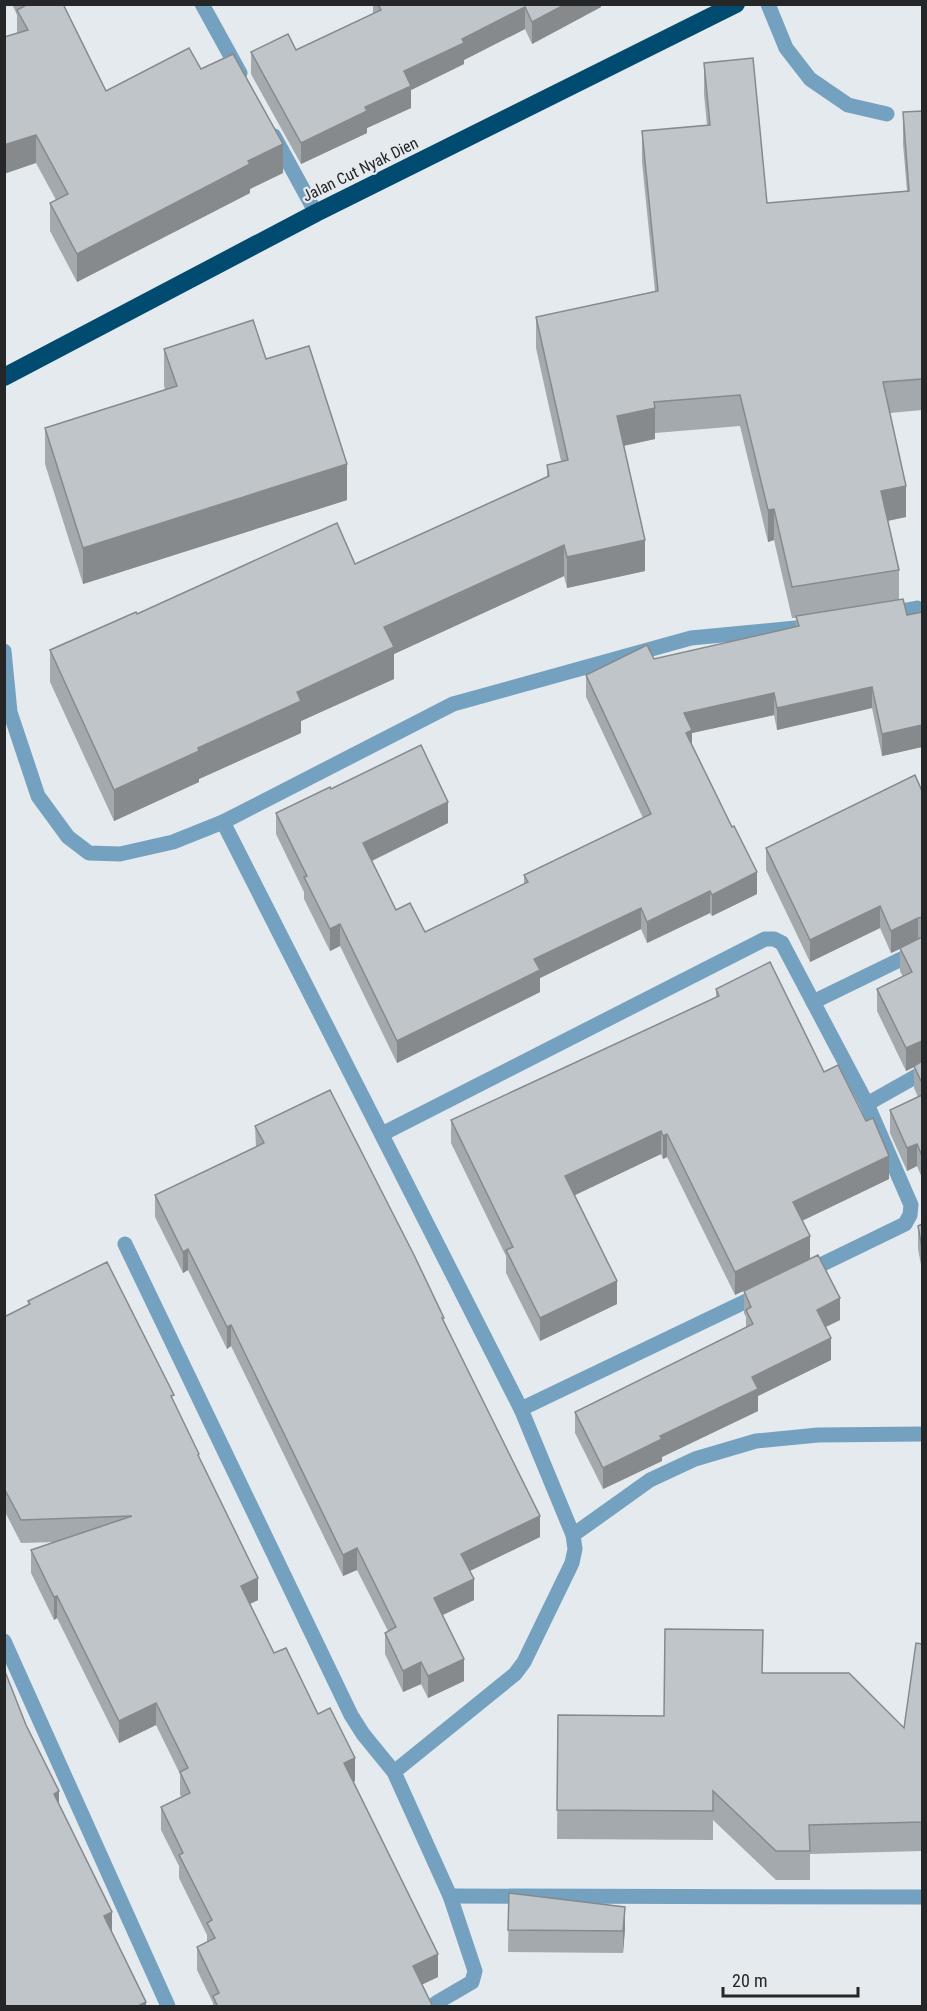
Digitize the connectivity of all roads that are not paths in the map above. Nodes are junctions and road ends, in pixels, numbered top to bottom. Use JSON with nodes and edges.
{"nodes":[{"id":1,"x":202,"y":4,"type":"edge"},
{"id":2,"x":736,"y":4,"type":"edge"},
{"id":3,"x":768,"y":4,"type":"edge"},
{"id":4,"x":248,"y":88,"type":"edge"},
{"id":5,"x":887,"y":114,"type":"dead end"},
{"id":6,"x":265,"y":119,"type":"edge"},
{"id":7,"x":316,"y":213,"type":"junction"},
{"id":8,"x":4,"y":377,"type":"edge"},
{"id":9,"x":917,"y":608,"type":"dead end"},
{"id":10,"x":871,"y":616,"type":"edge"},
{"id":11,"x":825,"y":624,"type":"edge"},
{"id":12,"x":4,"y":651,"type":"edge"},
{"id":13,"x":223,"y":822,"type":"junction"},
{"id":14,"x":922,"y":950,"type":"edge"},
{"id":15,"x":813,"y":1002,"type":"junction"},
{"id":16,"x":922,"y":1073,"type":"edge"},
{"id":17,"x":867,"y":1104,"type":"junction"},
{"id":18,"x":382,"y":1134,"type":"junction"},
{"id":19,"x":125,"y":1244,"type":"dead end"},
{"id":20,"x":521,"y":1409,"type":"junction"},
{"id":21,"x":922,"y":1434,"type":"edge"},
{"id":22,"x":573,"y":1535,"type":"junction"},
{"id":23,"x":4,"y":1641,"type":"edge"},
{"id":24,"x":394,"y":1772,"type":"junction"},
{"id":25,"x":450,"y":1896,"type":"junction"},
{"id":26,"x":922,"y":1897,"type":"edge"},
{"id":27,"x":434,"y":2006,"type":"edge"},
{"id":28,"x":168,"y":2007,"type":"edge"}],
"edges":[{"from":1,"to":4,"type":"street"},
{"from":2,"to":7,"type":"highway","name":"Jalan Cut Nyak Dien"},
{"from":3,"to":5,"type":"street"},
{"from":6,"to":7,"type":"street"},
{"from":7,"to":8,"type":"highway","name":"Jalan Cut Nyak Dien"},
{"from":9,"to":10,"type":"street"},
{"from":11,"to":13,"type":"street"},
{"from":12,"to":13,"type":"street"},
{"from":13,"to":18,"type":"street"},
{"from":14,"to":15,"type":"street"},
{"from":15,"to":17,"type":"street"},
{"from":15,"to":18,"type":"street"},
{"from":16,"to":17,"type":"street"},
{"from":17,"to":20,"type":"street"},
{"from":18,"to":20,"type":"street"},
{"from":19,"to":24,"type":"street"},
{"from":20,"to":22,"type":"street"},
{"from":21,"to":22,"type":"street"},
{"from":22,"to":24,"type":"street"},
{"from":23,"to":28,"type":"street"},
{"from":24,"to":25,"type":"street"},
{"from":25,"to":26,"type":"street"},
{"from":25,"to":27,"type":"street"}]}
